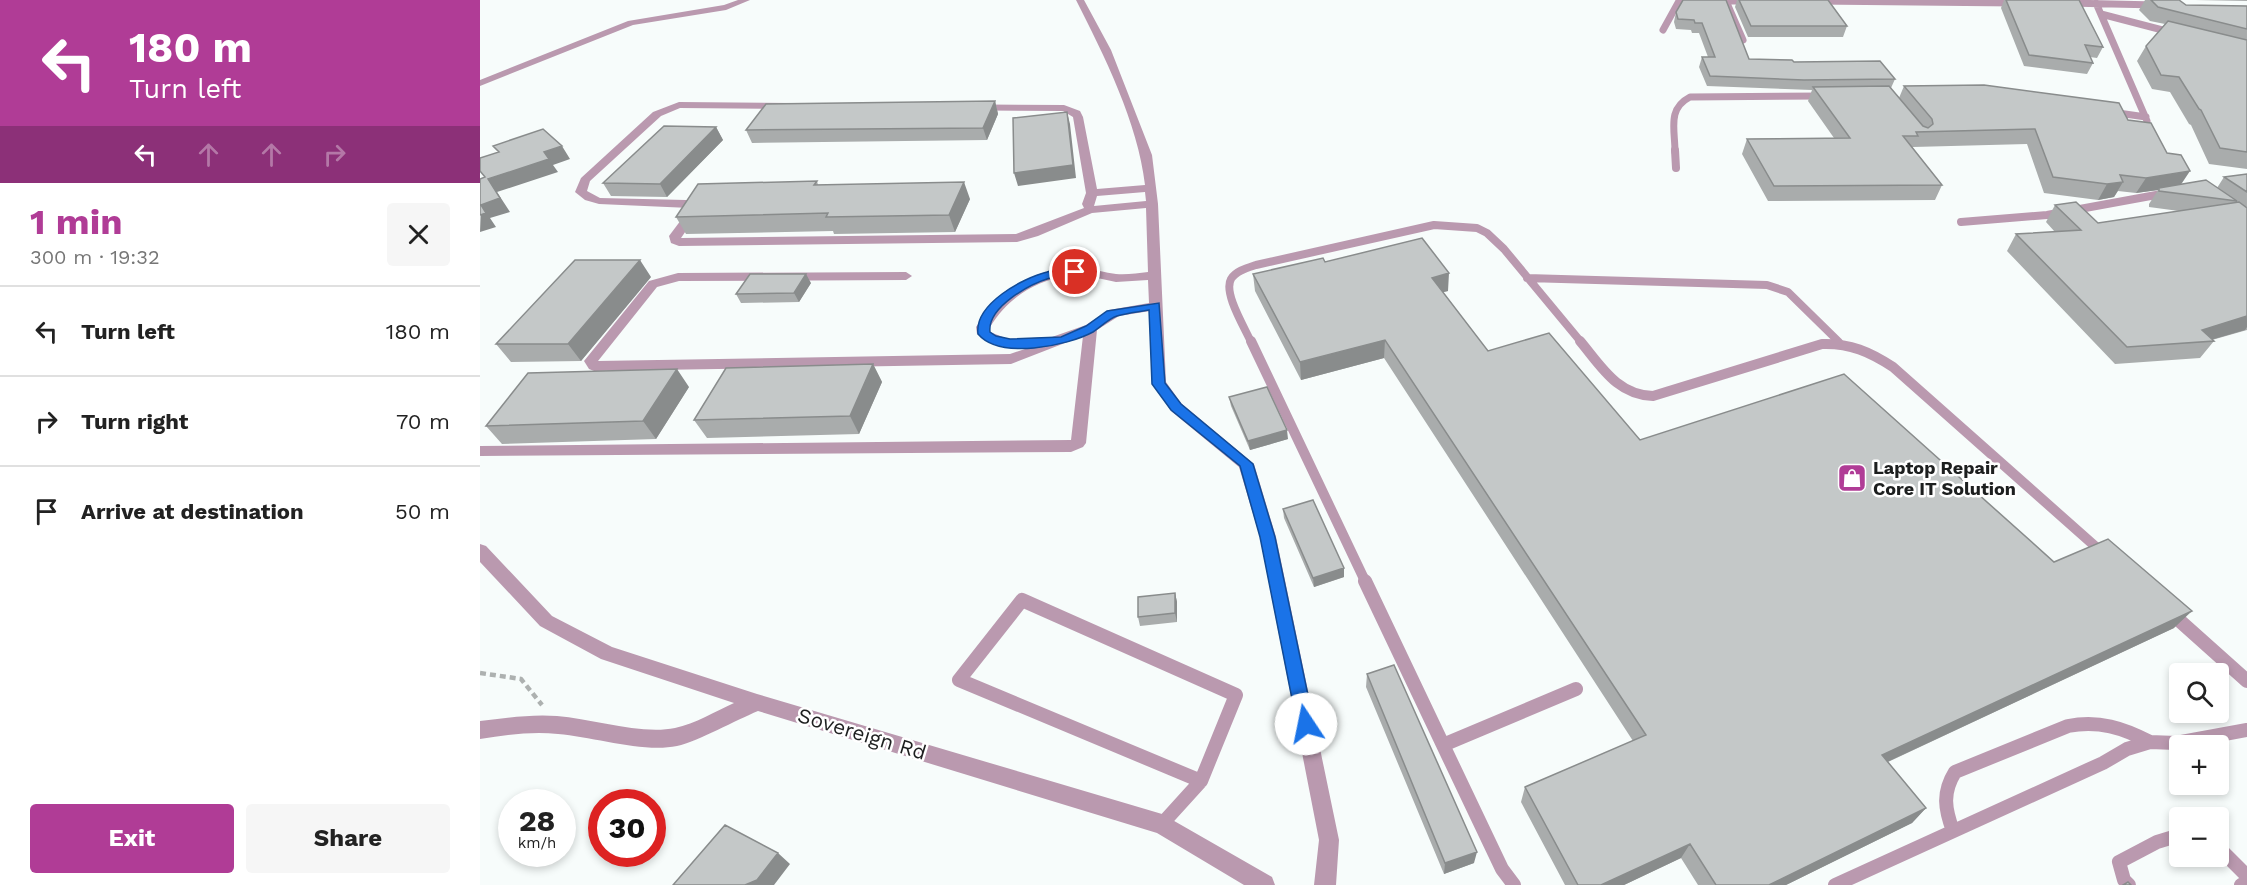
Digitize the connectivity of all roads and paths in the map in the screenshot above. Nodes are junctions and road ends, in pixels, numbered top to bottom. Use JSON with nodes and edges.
{"nodes":[{"id":1,"x":746,"y":0,"type":"edge"},
{"id":2,"x":1080,"y":0,"type":"edge"},
{"id":3,"x":1679,"y":0,"type":"edge"},
{"id":4,"x":1726,"y":1,"type":"edge"},
{"id":5,"x":1758,"y":1,"type":"edge"},
{"id":6,"x":1812,"y":1,"type":"edge"},
{"id":7,"x":2001,"y":1,"type":"edge"},
{"id":8,"x":2025,"y":3,"type":"edge"},
{"id":9,"x":2061,"y":3,"type":"edge"},
{"id":10,"x":2096,"y":3,"type":"junction"},
{"id":11,"x":2169,"y":5,"type":"edge"},
{"id":12,"x":2101,"y":14,"type":"junction"},
{"id":13,"x":1663,"y":30,"type":"dead end"},
{"id":14,"x":2180,"y":34,"type":"edge"},
{"id":15,"x":1743,"y":40,"type":"edge"},
{"id":16,"x":480,"y":83,"type":"edge"},
{"id":17,"x":1828,"y":96,"type":"edge"},
{"id":18,"x":2102,"y":111,"type":"edge"},
{"id":19,"x":1676,"y":168,"type":"dead end"},
{"id":20,"x":2174,"y":192,"type":"edge"},
{"id":21,"x":1092,"y":193,"type":"junction"},
{"id":22,"x":1151,"y":196,"type":"junction"},
{"id":23,"x":1090,"y":210,"type":"junction"},
{"id":24,"x":1961,"y":222,"type":"dead end"},
{"id":25,"x":906,"y":276,"type":"dead end"},
{"id":26,"x":1154,"y":276,"type":"junction"},
{"id":27,"x":1527,"y":278,"type":"junction"},
{"id":28,"x":1155,"y":306,"type":"junction"},
{"id":29,"x":1090,"y":328,"type":"junction"},
{"id":30,"x":1063,"y":340,"type":"junction"},
{"id":31,"x":1839,"y":342,"type":"junction"},
{"id":32,"x":480,"y":451,"type":"edge"},
{"id":33,"x":480,"y":551,"type":"edge"},
{"id":34,"x":2114,"y":563,"type":"edge"},
{"id":35,"x":2158,"y":602,"type":"edge"},
{"id":36,"x":480,"y":673,"type":"edge"},
{"id":37,"x":2247,"y":681,"type":"edge"},
{"id":38,"x":1576,"y":690,"type":"dead end"},
{"id":39,"x":757,"y":702,"type":"junction"},
{"id":40,"x":557,"y":725,"type":"junction"},
{"id":41,"x":480,"y":730,"type":"edge"},
{"id":42,"x":2247,"y":730,"type":"edge"},
{"id":43,"x":2150,"y":742,"type":"junction"},
{"id":44,"x":1443,"y":745,"type":"junction"},
{"id":45,"x":1201,"y":781,"type":"junction"},
{"id":46,"x":1162,"y":824,"type":"junction"},
{"id":47,"x":1953,"y":831,"type":"junction"},
{"id":48,"x":2169,"y":838,"type":"edge"},
{"id":49,"x":2229,"y":859,"type":"edge"},
{"id":50,"x":2247,"y":876,"type":"edge"},
{"id":51,"x":2247,"y":882,"type":"edge"},
{"id":52,"x":1264,"y":885,"type":"edge"},
{"id":53,"x":1325,"y":885,"type":"edge"},
{"id":54,"x":1514,"y":885,"type":"edge"},
{"id":55,"x":1835,"y":885,"type":"edge"},
{"id":56,"x":2129,"y":885,"type":"edge"},
{"id":57,"x":2241,"y":885,"type":"edge"}],
"edges":[{"from":1,"to":16,"type":"street"},
{"from":2,"to":22,"type":"street"},
{"from":3,"to":4,"type":"lane"},
{"from":3,"to":13,"type":"lane"},
{"from":4,"to":5,"type":"lane"},
{"from":4,"to":15,"type":"lane"},
{"from":6,"to":7,"type":"lane"},
{"from":7,"to":8,"type":"lane"},
{"from":9,"to":10,"type":"lane"},
{"from":10,"to":11,"type":"lane"},
{"from":10,"to":12,"type":"lane"},
{"from":12,"to":14,"type":"lane"},
{"from":12,"to":18,"type":"lane"},
{"from":17,"to":19,"type":"lane"},
{"from":20,"to":24,"type":"lane"},
{"from":21,"to":22,"type":"street"},
{"from":21,"to":23,"type":"street"},
{"from":21,"to":23,"type":"street"},
{"from":22,"to":23,"type":"street"},
{"from":22,"to":26,"type":"street"},
{"from":25,"to":30,"type":"street"},
{"from":26,"to":28,"type":"street"},
{"from":26,"to":30,"type":"street"},
{"from":27,"to":31,"type":"lane"},
{"from":27,"to":31,"type":"lane"},
{"from":27,"to":44,"type":"lane"},
{"from":28,"to":29,"type":"street"},
{"from":28,"to":53,"type":"street"},
{"from":29,"to":30,"type":"street"},
{"from":29,"to":32,"type":"street"},
{"from":31,"to":34,"type":"lane"},
{"from":33,"to":39,"type":"street","name":"Sovereign Rd"},
{"from":35,"to":37,"type":"lane"},
{"from":36,"to":40,"type":"path"},
{"from":38,"to":44,"type":"lane"},
{"from":39,"to":40,"type":"street"},
{"from":39,"to":46,"type":"street","name":"Sovereign Rd"},
{"from":40,"to":41,"type":"street"},
{"from":42,"to":43,"type":"lane"},
{"from":43,"to":47,"type":"lane"},
{"from":43,"to":47,"type":"lane"},
{"from":44,"to":54,"type":"lane"},
{"from":45,"to":45,"type":"lane"},
{"from":45,"to":46,"type":"lane"},
{"from":46,"to":52,"type":"street","name":"Sovereign Rd"},
{"from":47,"to":55,"type":"lane"},
{"from":48,"to":56,"type":"lane"},
{"from":49,"to":50,"type":"lane"},
{"from":51,"to":57,"type":"lane"}]}
